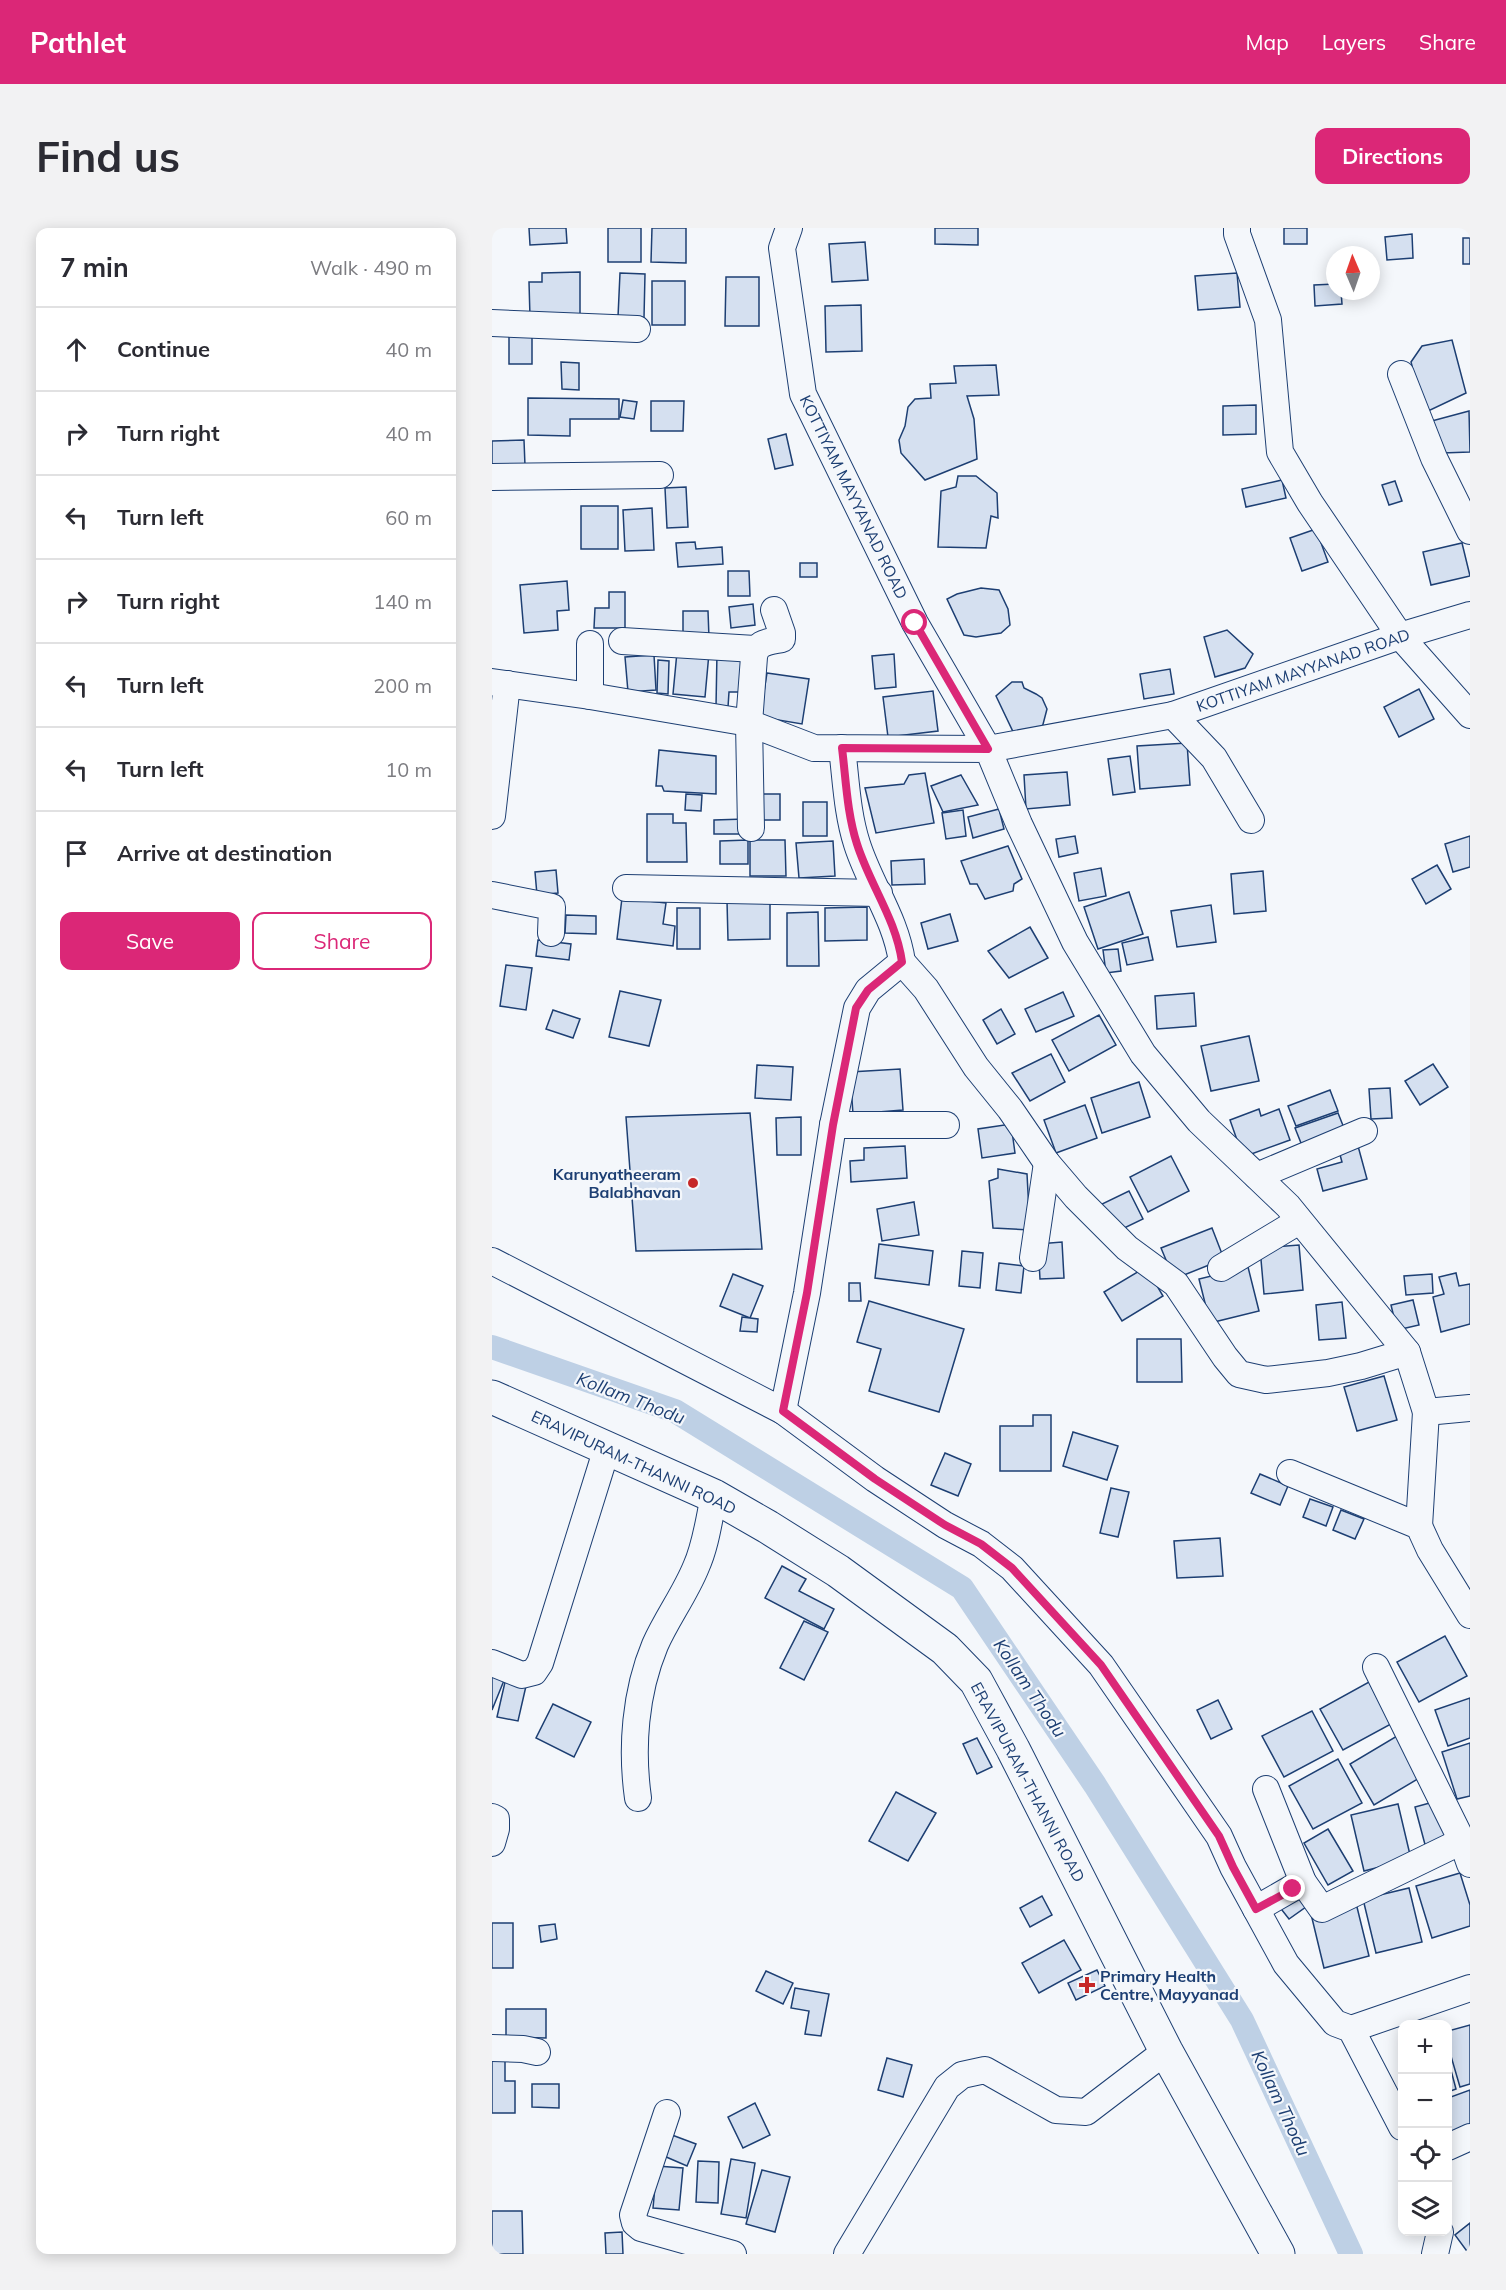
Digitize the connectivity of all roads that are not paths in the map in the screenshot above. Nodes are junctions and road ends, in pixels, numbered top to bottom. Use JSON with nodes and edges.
{"nodes":[{"id":1,"x":789,"y":228,"type":"edge"},
{"id":2,"x":1237,"y":228,"type":"edge"},
{"id":3,"x":492,"y":324,"type":"edge"},
{"id":4,"x":637,"y":329,"type":"dead end"},
{"id":5,"x":1401,"y":374,"type":"dead end"},
{"id":6,"x":660,"y":476,"type":"dead end"},
{"id":7,"x":492,"y":477,"type":"edge"},
{"id":8,"x":1470,"y":531,"type":"edge"},
{"id":9,"x":774,"y":610,"type":"dead end"},
{"id":10,"x":1470,"y":615,"type":"edge"},
{"id":11,"x":1400,"y":636,"type":"junction"},
{"id":12,"x":622,"y":641,"type":"dead end"},
{"id":13,"x":590,"y":644,"type":"dead end"},
{"id":14,"x":755,"y":650,"type":"junction"},
{"id":15,"x":499,"y":683,"type":"edge"},
{"id":16,"x":590,"y":696,"type":"junction"},
{"id":17,"x":1173,"y":715,"type":"junction"},
{"id":18,"x":1470,"y":715,"type":"edge"},
{"id":19,"x":749,"y":723,"type":"junction"},
{"id":20,"x":842,"y":748,"type":"junction"},
{"id":21,"x":988,"y":749,"type":"junction"},
{"id":22,"x":492,"y":816,"type":"edge"},
{"id":23,"x":1251,"y":820,"type":"dead end"},
{"id":24,"x":751,"y":828,"type":"dead end"},
{"id":25,"x":626,"y":888,"type":"dead end"},
{"id":26,"x":879,"y":893,"type":"junction"},
{"id":27,"x":492,"y":895,"type":"edge"},
{"id":28,"x":551,"y":933,"type":"dead end"},
{"id":29,"x":902,"y":962,"type":"junction"},
{"id":30,"x":833,"y":1125,"type":"junction"},
{"id":31,"x":946,"y":1125,"type":"dead end"},
{"id":32,"x":1364,"y":1131,"type":"dead end"},
{"id":33,"x":1047,"y":1163,"type":"junction"},
{"id":34,"x":1257,"y":1176,"type":"junction"},
{"id":35,"x":1299,"y":1221,"type":"junction"},
{"id":36,"x":1033,"y":1258,"type":"dead end"},
{"id":37,"x":492,"y":1261,"type":"edge"},
{"id":38,"x":1221,"y":1268,"type":"dead end"},
{"id":39,"x":1407,"y":1352,"type":"junction"},
{"id":40,"x":493,"y":1400,"type":"edge"},
{"id":41,"x":1470,"y":1408,"type":"edge"},
{"id":42,"x":783,"y":1411,"type":"junction"},
{"id":43,"x":1426,"y":1412,"type":"junction"},
{"id":44,"x":607,"y":1448,"type":"junction"},
{"id":45,"x":1290,"y":1473,"type":"dead end"},
{"id":46,"x":714,"y":1496,"type":"junction"},
{"id":47,"x":1419,"y":1526,"type":"junction"},
{"id":48,"x":1470,"y":1615,"type":"edge"},
{"id":49,"x":492,"y":1663,"type":"edge"},
{"id":50,"x":1376,"y":1667,"type":"dead end"},
{"id":51,"x":1266,"y":1789,"type":"dead end"},
{"id":52,"x":638,"y":1798,"type":"dead end"},
{"id":53,"x":492,"y":1816,"type":"edge"},
{"id":54,"x":492,"y":1843,"type":"edge"},
{"id":55,"x":1466,"y":1852,"type":"edge"},
{"id":56,"x":1303,"y":1882,"type":"junction"},
{"id":57,"x":1256,"y":1909,"type":"junction"},
{"id":58,"x":1470,"y":1988,"type":"edge"},
{"id":59,"x":1352,"y":2029,"type":"junction"},
{"id":60,"x":492,"y":2048,"type":"edge"},
{"id":61,"x":1166,"y":2051,"type":"junction"},
{"id":62,"x":537,"y":2052,"type":"dead end"},
{"id":63,"x":667,"y":2114,"type":"dead end"},
{"id":64,"x":1398,"y":2119,"type":"edge"},
{"id":65,"x":1470,"y":2137,"type":"edge"},
{"id":66,"x":1452,"y":2145,"type":"edge"},
{"id":67,"x":1439,"y":2236,"type":"edge"},
{"id":68,"x":733,"y":2254,"type":"edge"},
{"id":69,"x":847,"y":2254,"type":"edge"},
{"id":70,"x":1278,"y":2254,"type":"edge"},
{"id":71,"x":1435,"y":2254,"type":"edge"}],
"edges":[{"from":1,"to":21,"type":"street","name":"KOTTIYAM MAYYANAD ROAD"},
{"from":2,"to":11,"type":"street"},
{"from":3,"to":4,"type":"street"},
{"from":5,"to":8,"type":"street"},
{"from":6,"to":7,"type":"street"},
{"from":9,"to":14,"type":"street"},
{"from":10,"to":11,"type":"street","name":"KOTTIYAM MAYYANAD ROAD"},
{"from":11,"to":17,"type":"street","name":"KOTTIYAM MAYYANAD ROAD"},
{"from":11,"to":18,"type":"street"},
{"from":12,"to":14,"type":"street"},
{"from":13,"to":16,"type":"street"},
{"from":14,"to":19,"type":"street"},
{"from":15,"to":16,"type":"street"},
{"from":15,"to":22,"type":"street"},
{"from":16,"to":19,"type":"street"},
{"from":17,"to":21,"type":"street","name":"KOTTIYAM MAYYANAD ROAD"},
{"from":17,"to":23,"type":"street"},
{"from":19,"to":20,"type":"street"},
{"from":19,"to":24,"type":"street"},
{"from":20,"to":21,"type":"street"},
{"from":20,"to":26,"type":"street"},
{"from":21,"to":34,"type":"street"},
{"from":25,"to":26,"type":"street"},
{"from":26,"to":29,"type":"street"},
{"from":27,"to":28,"type":"street"},
{"from":29,"to":30,"type":"street"},
{"from":29,"to":33,"type":"street"},
{"from":30,"to":31,"type":"street"},
{"from":30,"to":42,"type":"street"},
{"from":32,"to":34,"type":"street"},
{"from":33,"to":36,"type":"street"},
{"from":33,"to":39,"type":"street"},
{"from":34,"to":35,"type":"street"},
{"from":35,"to":38,"type":"street"},
{"from":35,"to":39,"type":"street"},
{"from":37,"to":42,"type":"street"},
{"from":39,"to":43,"type":"street"},
{"from":40,"to":44,"type":"main road","name":"ERAVIPURAM-THANNI ROAD"},
{"from":41,"to":43,"type":"street"},
{"from":42,"to":57,"type":"street"},
{"from":43,"to":47,"type":"street"},
{"from":44,"to":46,"type":"main road","name":"ERAVIPURAM-THANNI ROAD"},
{"from":44,"to":49,"type":"street"},
{"from":45,"to":47,"type":"street"},
{"from":46,"to":52,"type":"street"},
{"from":46,"to":61,"type":"main road","name":"ERAVIPURAM-THANNI ROAD"},
{"from":47,"to":48,"type":"street"},
{"from":50,"to":55,"type":"street"},
{"from":51,"to":56,"type":"street"},
{"from":53,"to":54,"type":"street"},
{"from":55,"to":56,"type":"street"},
{"from":56,"to":57,"type":"street"},
{"from":57,"to":59,"type":"street"},
{"from":58,"to":59,"type":"street"},
{"from":59,"to":64,"type":"street"},
{"from":60,"to":62,"type":"street"},
{"from":61,"to":69,"type":"street"},
{"from":61,"to":70,"type":"main road","name":"ERAVIPURAM-THANNI ROAD"},
{"from":63,"to":68,"type":"street"},
{"from":65,"to":66,"type":"street"},
{"from":67,"to":71,"type":"street"}]}
